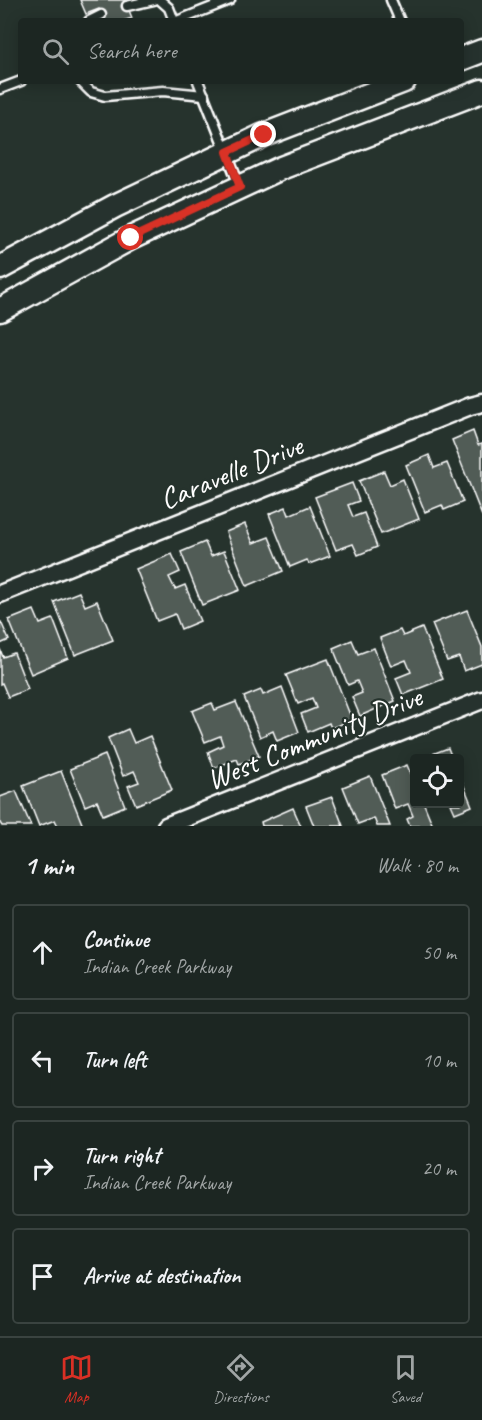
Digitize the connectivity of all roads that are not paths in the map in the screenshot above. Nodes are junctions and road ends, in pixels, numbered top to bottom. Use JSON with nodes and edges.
{"nodes":[{"id":1,"x":154,"y":0,"type":"edge"},
{"id":2,"x":160,"y":0,"type":"edge"},
{"id":3,"x":230,"y":0,"type":"edge"},
{"id":4,"x":392,"y":0,"type":"edge"},
{"id":5,"x":127,"y":6,"type":"dead end"},
{"id":6,"x":101,"y":15,"type":"dead end"},
{"id":7,"x":95,"y":18,"type":"edge"},
{"id":8,"x":174,"y":18,"type":"edge"},
{"id":9,"x":184,"y":18,"type":"edge"},
{"id":10,"x":399,"y":18,"type":"edge"},
{"id":11,"x":482,"y":51,"type":"edge"},
{"id":12,"x":464,"y":58,"type":"edge"},
{"id":13,"x":18,"y":82,"type":"edge"},
{"id":14,"x":83,"y":84,"type":"edge"},
{"id":15,"x":199,"y":84,"type":"edge"},
{"id":16,"x":396,"y":84,"type":"edge"},
{"id":17,"x":0,"y":89,"type":"edge"},
{"id":18,"x":482,"y":91,"type":"edge"},
{"id":19,"x":204,"y":95,"type":"junction"},
{"id":20,"x":227,"y":152,"type":"junction"},
{"id":21,"x":240,"y":187,"type":"junction"},
{"id":22,"x":0,"y":268,"type":"edge"},
{"id":23,"x":0,"y":310,"type":"edge"},
{"id":24,"x":482,"y":403,"type":"edge"},
{"id":25,"x":0,"y":594,"type":"edge"},
{"id":26,"x":482,"y":700,"type":"edge"},
{"id":27,"x":166,"y":826,"type":"edge"}],
"edges":[{"from":1,"to":5,"type":"lane"},
{"from":2,"to":8,"type":"lane"},
{"from":3,"to":9,"type":"lane"},
{"from":4,"to":10,"type":"lane"},
{"from":6,"to":7,"type":"lane"},
{"from":11,"to":12,"type":"street"},
{"from":13,"to":17,"type":"lane"},
{"from":14,"to":19,"type":"lane"},
{"from":15,"to":19,"type":"lane"},
{"from":16,"to":20,"type":"street"},
{"from":18,"to":21,"type":"street"},
{"from":19,"to":20,"type":"lane"},
{"from":20,"to":21,"type":"lane"},
{"from":20,"to":22,"type":"street"},
{"from":21,"to":23,"type":"street"},
{"from":24,"to":25,"type":"street","name":"Caravelle Drive"},
{"from":26,"to":27,"type":"street","name":"West Community Drive"}]}
